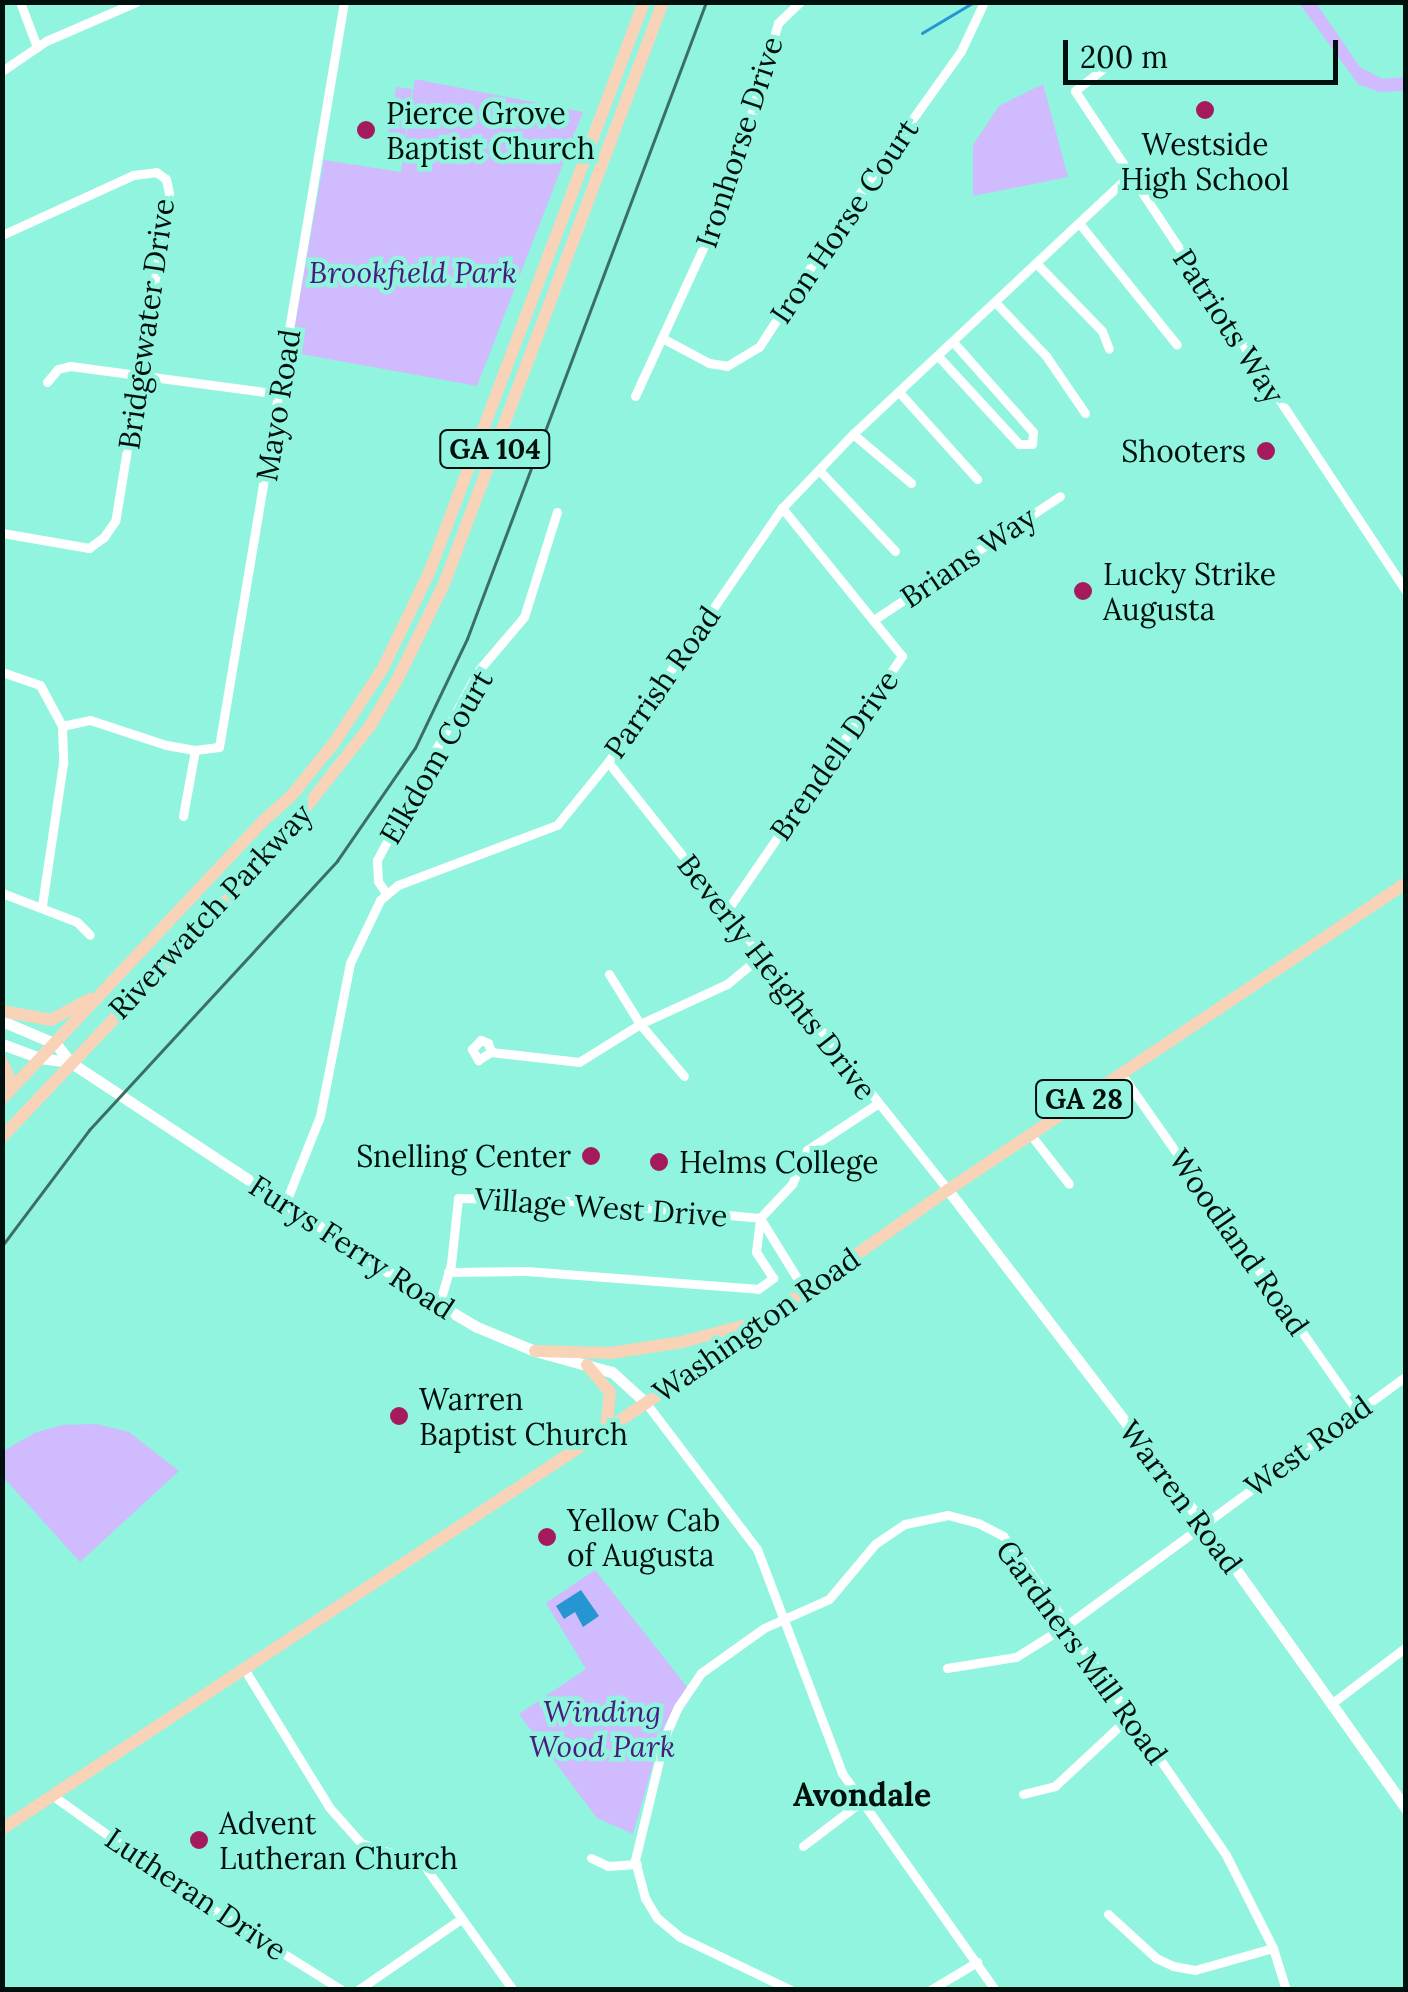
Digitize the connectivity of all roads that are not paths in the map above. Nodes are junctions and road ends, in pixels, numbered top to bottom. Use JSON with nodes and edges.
{"nodes":[{"id":1,"x":20,"y":2,"type":"edge"},
{"id":2,"x":136,"y":2,"type":"edge"},
{"id":3,"x":344,"y":2,"type":"edge"},
{"id":4,"x":644,"y":2,"type":"edge"},
{"id":5,"x":663,"y":2,"type":"edge"},
{"id":6,"x":800,"y":2,"type":"edge"},
{"id":7,"x":984,"y":3,"type":"edge"},
{"id":8,"x":37,"y":46,"type":"junction"},
{"id":9,"x":1104,"y":68,"type":"dead end"},
{"id":10,"x":2,"y":71,"type":"edge"},
{"id":11,"x":1130,"y":175,"type":"junction"},
{"id":12,"x":1079,"y":223,"type":"junction"},
{"id":13,"x":2,"y":236,"type":"edge"},
{"id":14,"x":1036,"y":264,"type":"junction"},
{"id":15,"x":995,"y":302,"type":"junction"},
{"id":16,"x":662,"y":338,"type":"junction"},
{"id":17,"x":953,"y":342,"type":"junction"},
{"id":18,"x":1177,"y":345,"type":"dead end"},
{"id":19,"x":1109,"y":349,"type":"dead end"},
{"id":20,"x":938,"y":356,"type":"junction"},
{"id":21,"x":141,"y":377,"type":"junction"},
{"id":22,"x":47,"y":382,"type":"dead end"},
{"id":23,"x":899,"y":392,"type":"junction"},
{"id":24,"x":280,"y":394,"type":"junction"},
{"id":25,"x":634,"y":396,"type":"dead end"},
{"id":26,"x":1084,"y":412,"type":"dead end"},
{"id":27,"x":853,"y":434,"type":"junction"},
{"id":28,"x":818,"y":470,"type":"junction"},
{"id":29,"x":978,"y":479,"type":"dead end"},
{"id":30,"x":911,"y":484,"type":"dead end"},
{"id":31,"x":1060,"y":496,"type":"dead end"},
{"id":32,"x":782,"y":508,"type":"junction"},
{"id":33,"x":556,"y":512,"type":"dead end"},
{"id":34,"x":2,"y":533,"type":"edge"},
{"id":35,"x":895,"y":551,"type":"dead end"},
{"id":36,"x":1406,"y":591,"type":"edge"},
{"id":37,"x":875,"y":619,"type":"junction"},
{"id":38,"x":2,"y":672,"type":"edge"},
{"id":39,"x":62,"y":726,"type":"junction"},
{"id":40,"x":195,"y":750,"type":"junction"},
{"id":41,"x":608,"y":762,"type":"junction"},
{"id":42,"x":182,"y":816,"type":"dead end"},
{"id":43,"x":1403,"y":890,"type":"edge"},
{"id":44,"x":2,"y":893,"type":"edge"},
{"id":45,"x":386,"y":893,"type":"junction"},
{"id":46,"x":42,"y":906,"type":"junction"},
{"id":47,"x":726,"y":912,"type":"junction"},
{"id":48,"x":90,"y":935,"type":"dead end"},
{"id":49,"x":761,"y":956,"type":"junction"},
{"id":50,"x":609,"y":974,"type":"dead end"},
{"id":51,"x":109,"y":987,"type":"junction"},
{"id":52,"x":2,"y":1012,"type":"edge"},
{"id":53,"x":2,"y":1022,"type":"edge"},
{"id":54,"x":640,"y":1024,"type":"junction"},
{"id":55,"x":2,"y":1044,"type":"edge"},
{"id":56,"x":56,"y":1044,"type":"junction"},
{"id":57,"x":491,"y":1052,"type":"dead end"},
{"id":58,"x":40,"y":1058,"type":"junction"},
{"id":59,"x":2,"y":1062,"type":"edge"},
{"id":60,"x":70,"y":1062,"type":"junction"},
{"id":61,"x":1122,"y":1075,"type":"junction"},
{"id":62,"x":684,"y":1076,"type":"dead end"},
{"id":63,"x":2,"y":1095,"type":"edge"},
{"id":64,"x":877,"y":1104,"type":"junction"},
{"id":65,"x":1030,"y":1134,"type":"junction"},
{"id":66,"x":2,"y":1137,"type":"edge"},
{"id":67,"x":1069,"y":1184,"type":"dead end"},
{"id":68,"x":948,"y":1190,"type":"junction"},
{"id":69,"x":285,"y":1204,"type":"junction"},
{"id":70,"x":760,"y":1218,"type":"junction"},
{"id":71,"x":448,"y":1272,"type":"junction"},
{"id":72,"x":805,"y":1291,"type":"junction"},
{"id":73,"x":439,"y":1305,"type":"junction"},
{"id":74,"x":766,"y":1320,"type":"junction"},
{"id":75,"x":536,"y":1351,"type":"junction"},
{"id":76,"x":587,"y":1365,"type":"junction"},
{"id":77,"x":1406,"y":1376,"type":"edge"},
{"id":78,"x":646,"y":1403,"type":"junction"},
{"id":79,"x":1357,"y":1410,"type":"junction"},
{"id":80,"x":606,"y":1429,"type":"junction"},
{"id":81,"x":1203,"y":1524,"type":"junction"},
{"id":82,"x":787,"y":1619,"type":"junction"},
{"id":83,"x":1067,"y":1625,"type":"junction"},
{"id":84,"x":1406,"y":1647,"type":"edge"},
{"id":85,"x":244,"y":1667,"type":"junction"},
{"id":86,"x":947,"y":1668,"type":"dead end"},
{"id":87,"x":1331,"y":1704,"type":"junction"},
{"id":88,"x":1130,"y":1716,"type":"junction"},
{"id":89,"x":1024,"y":1794,"type":"dead end"},
{"id":90,"x":52,"y":1795,"type":"junction"},
{"id":91,"x":862,"y":1801,"type":"junction"},
{"id":92,"x":633,"y":1804,"type":"dead end"},
{"id":93,"x":647,"y":1808,"type":"junction"},
{"id":94,"x":1406,"y":1808,"type":"edge"},
{"id":95,"x":2,"y":1829,"type":"edge"},
{"id":96,"x":803,"y":1846,"type":"dead end"},
{"id":97,"x":591,"y":1858,"type":"dead end"},
{"id":98,"x":637,"y":1864,"type":"junction"},
{"id":99,"x":1108,"y":1914,"type":"dead end"},
{"id":100,"x":462,"y":1919,"type":"junction"},
{"id":101,"x":1273,"y":1948,"type":"junction"},
{"id":102,"x":977,"y":1962,"type":"junction"},
{"id":103,"x":342,"y":1990,"type":"edge"},
{"id":104,"x":358,"y":1990,"type":"edge"},
{"id":105,"x":513,"y":1990,"type":"edge"},
{"id":106,"x":791,"y":1990,"type":"edge"},
{"id":107,"x":930,"y":1990,"type":"edge"},
{"id":108,"x":995,"y":1990,"type":"edge"},
{"id":109,"x":1286,"y":1990,"type":"edge"}],
"edges":[{"from":1,"to":8,"type":"street"},
{"from":2,"to":8,"type":"street"},
{"from":3,"to":24,"type":"street","name":"Mayo Road"},
{"from":4,"to":51,"type":"main road","name":"Riverwatch Parkway","number":"GA 104"},
{"from":5,"to":60,"type":"main road","name":"Riverwatch Parkway","number":"GA 104"},
{"from":6,"to":16,"type":"street","name":"Ironhorse Drive"},
{"from":7,"to":16,"type":"street","name":"Iron Horse Court"},
{"from":8,"to":10,"type":"street"},
{"from":9,"to":11,"type":"street","name":"Patriots Way"},
{"from":11,"to":12,"type":"street","name":"Parrish Road"},
{"from":11,"to":36,"type":"street","name":"Patriots Way"},
{"from":12,"to":14,"type":"street","name":"Parrish Road"},
{"from":12,"to":18,"type":"street"},
{"from":13,"to":21,"type":"street","name":"Bridgewater Drive"},
{"from":14,"to":15,"type":"street","name":"Parrish Road"},
{"from":14,"to":19,"type":"street"},
{"from":15,"to":17,"type":"street","name":"Parrish Road"},
{"from":15,"to":26,"type":"street"},
{"from":16,"to":25,"type":"street","name":"Ironhorse Drive"},
{"from":17,"to":20,"type":"street","name":"Parrish Road"},
{"from":17,"to":20,"type":"street"},
{"from":20,"to":23,"type":"street","name":"Parrish Road"},
{"from":21,"to":22,"type":"street"},
{"from":21,"to":24,"type":"street"},
{"from":21,"to":34,"type":"street","name":"Bridgewater Drive"},
{"from":23,"to":27,"type":"street","name":"Parrish Road"},
{"from":23,"to":29,"type":"street"},
{"from":24,"to":40,"type":"street","name":"Mayo Road"},
{"from":27,"to":28,"type":"street","name":"Parrish Road"},
{"from":27,"to":30,"type":"street"},
{"from":28,"to":32,"type":"street","name":"Parrish Road"},
{"from":28,"to":35,"type":"street"},
{"from":31,"to":37,"type":"street","name":"Brians Way"},
{"from":32,"to":37,"type":"street","name":"Brendell Drive"},
{"from":32,"to":41,"type":"street","name":"Parrish Road"},
{"from":33,"to":45,"type":"street","name":"Elkdom Court"},
{"from":37,"to":47,"type":"street","name":"Brendell Drive"},
{"from":38,"to":39,"type":"street"},
{"from":39,"to":40,"type":"street"},
{"from":39,"to":46,"type":"street"},
{"from":40,"to":42,"type":"street"},
{"from":41,"to":45,"type":"street","name":"Parrish Road"},
{"from":41,"to":47,"type":"street","name":"Beverly Heights Drive"},
{"from":43,"to":61,"type":"main road","name":"Washington Road","number":"GA 28"},
{"from":44,"to":46,"type":"street"},
{"from":45,"to":69,"type":"street"},
{"from":46,"to":48,"type":"street"},
{"from":47,"to":49,"type":"street","name":"Beverly Heights Drive"},
{"from":49,"to":54,"type":"street"},
{"from":49,"to":64,"type":"street","name":"Beverly Heights Drive"},
{"from":50,"to":54,"type":"street"},
{"from":51,"to":52,"type":"main road"},
{"from":51,"to":56,"type":"main road","name":"Riverwatch Parkway","number":"GA 104"},
{"from":53,"to":56,"type":"main road","name":"Furys Ferry Road","number":"GA 28"},
{"from":54,"to":57,"type":"street"},
{"from":54,"to":62,"type":"street"},
{"from":55,"to":58,"type":"main road","name":"Furys Ferry Road","number":"GA 28"},
{"from":56,"to":58,"type":"main road","name":"Riverwatch Parkway","number":"GA 104"},
{"from":56,"to":60,"type":"main road","name":"Furys Ferry Road","number":"GA 28"},
{"from":58,"to":60,"type":"main road","name":"Furys Ferry Road","number":"GA 28"},
{"from":58,"to":63,"type":"main road","name":"Riverwatch Parkway","number":"GA 104"},
{"from":59,"to":63,"type":"main road"},
{"from":60,"to":66,"type":"main road","name":"Riverwatch Parkway","number":"GA 104"},
{"from":60,"to":69,"type":"main road","name":"Furys Ferry Road","number":"GA 28"},
{"from":61,"to":65,"type":"main road","name":"Washington Road","number":"GA 28"},
{"from":61,"to":79,"type":"street","name":"Woodland Road"},
{"from":64,"to":68,"type":"street","name":"Beverly Heights Drive"},
{"from":64,"to":70,"type":"street","name":"Village West Drive"},
{"from":65,"to":67,"type":"street"},
{"from":65,"to":68,"type":"main road","name":"Washington Road","number":"GA 28"},
{"from":68,"to":72,"type":"main road","name":"Washington Road","number":"GA 28"},
{"from":68,"to":81,"type":"main road","name":"Warren Road"},
{"from":69,"to":73,"type":"main road","name":"Furys Ferry Road","number":"GA 28"},
{"from":70,"to":71,"type":"street","name":"Village West Drive"},
{"from":70,"to":71,"type":"street","name":"Village West Drive"},
{"from":70,"to":72,"type":"street","name":"Village West Drive"},
{"from":71,"to":73,"type":"street","name":"Village West Drive"},
{"from":72,"to":74,"type":"main road","name":"Washington Road","number":"GA 28"},
{"from":73,"to":75,"type":"main road","name":"Furys Ferry Road","number":"GA 28"},
{"from":74,"to":75,"type":"main road","number":"GA 28"},
{"from":74,"to":78,"type":"main road","name":"Washington Road","number":"GA 28"},
{"from":75,"to":76,"type":"main road","name":"Furys Ferry Road","number":"GA 28"},
{"from":76,"to":78,"type":"main road","name":"Furys Ferry Road","number":"GA 28"},
{"from":76,"to":80,"type":"main road"},
{"from":77,"to":79,"type":"street","name":"West Road"},
{"from":78,"to":80,"type":"main road","name":"Washington Road"},
{"from":78,"to":82,"type":"street"},
{"from":79,"to":81,"type":"street","name":"West Road"},
{"from":80,"to":85,"type":"main road","name":"Washington Road"},
{"from":81,"to":83,"type":"street","name":"West Road"},
{"from":81,"to":87,"type":"main road","name":"Warren Road"},
{"from":82,"to":83,"type":"street","name":"Gardners Mill Road"},
{"from":82,"to":91,"type":"street"},
{"from":82,"to":93,"type":"street","name":"Gardners Mill Road"},
{"from":83,"to":86,"type":"street","name":"West Road"},
{"from":83,"to":88,"type":"street","name":"Gardners Mill Road"},
{"from":84,"to":87,"type":"street"},
{"from":85,"to":90,"type":"main road","name":"Washington Road"},
{"from":85,"to":100,"type":"street"},
{"from":87,"to":94,"type":"main road","name":"Warren Road"},
{"from":88,"to":89,"type":"street"},
{"from":88,"to":101,"type":"street","name":"Gardners Mill Road"},
{"from":90,"to":95,"type":"main road","name":"Washington Road"},
{"from":90,"to":103,"type":"street","name":"Lutheran Drive"},
{"from":91,"to":96,"type":"street"},
{"from":91,"to":102,"type":"street"},
{"from":92,"to":93,"type":"street"},
{"from":93,"to":98,"type":"street","name":"Gardners Mill Road"},
{"from":97,"to":98,"type":"street"},
{"from":98,"to":106,"type":"street"},
{"from":99,"to":101,"type":"street"},
{"from":100,"to":104,"type":"street"},
{"from":100,"to":105,"type":"street"},
{"from":101,"to":109,"type":"street","name":"Gardners Mill Road"},
{"from":102,"to":107,"type":"street"},
{"from":102,"to":108,"type":"street"}]}
